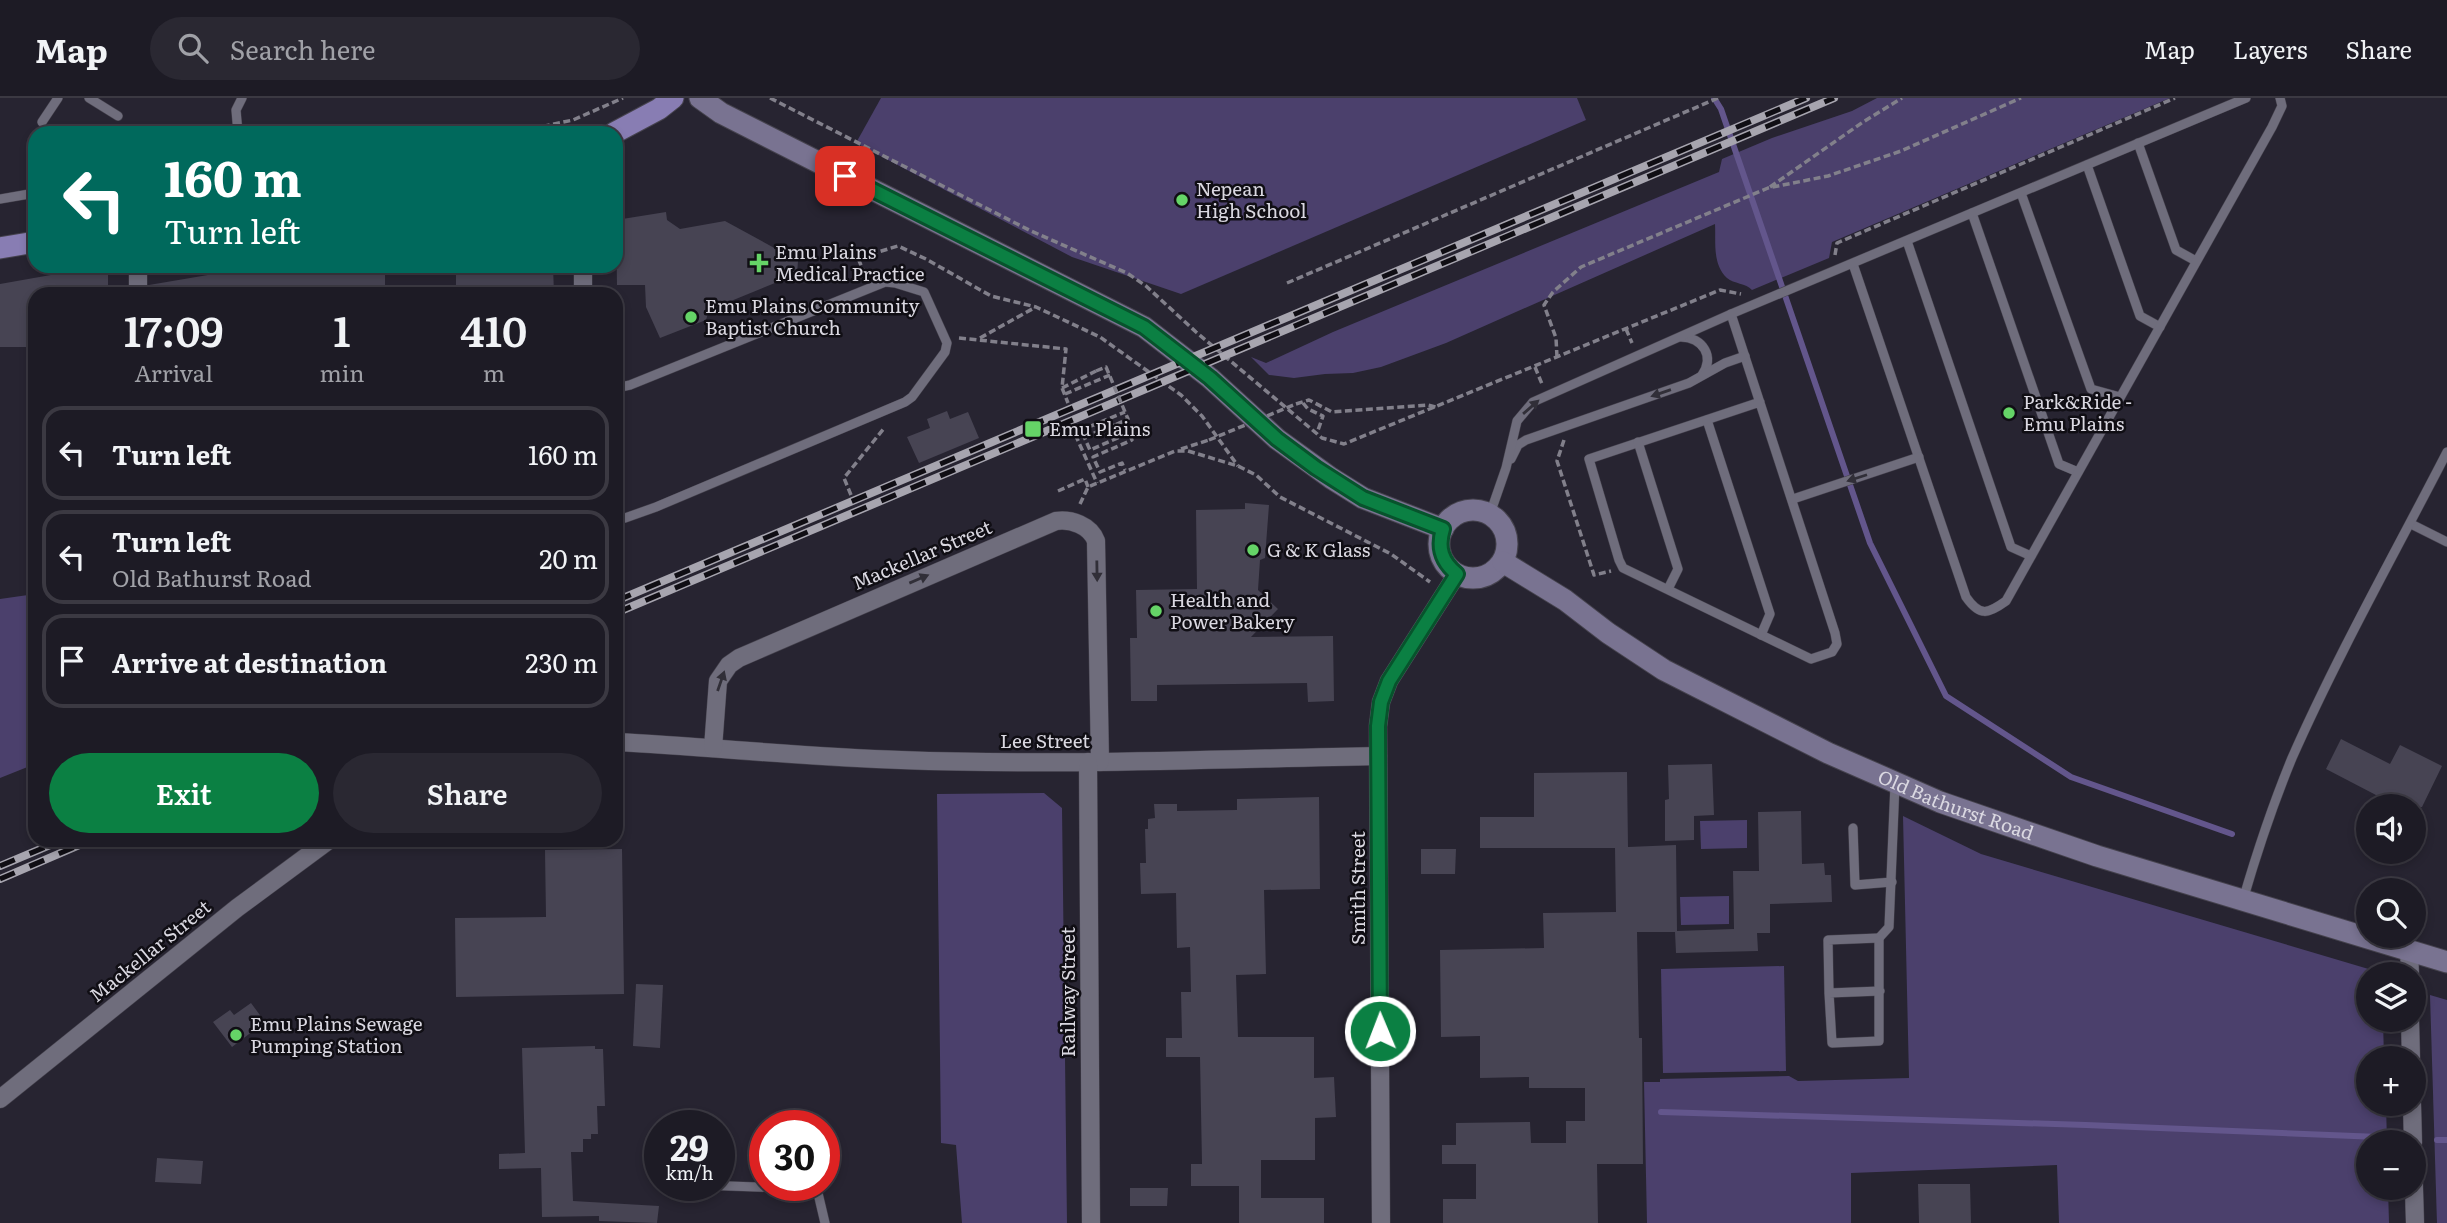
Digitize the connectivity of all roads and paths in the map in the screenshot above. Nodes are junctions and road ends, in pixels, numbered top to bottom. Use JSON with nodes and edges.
{"nodes":[{"id":1,"x":58,"y":98,"type":"edge"},
{"id":2,"x":89,"y":98,"type":"edge"},
{"id":3,"x":242,"y":98,"type":"edge"},
{"id":4,"x":623,"y":98,"type":"edge"},
{"id":5,"x":673,"y":98,"type":"edge"},
{"id":6,"x":700,"y":98,"type":"edge"},
{"id":7,"x":770,"y":98,"type":"edge"},
{"id":8,"x":1718,"y":98,"type":"edge"},
{"id":9,"x":1902,"y":98,"type":"edge"},
{"id":10,"x":2021,"y":98,"type":"edge"},
{"id":11,"x":2175,"y":98,"type":"edge"},
{"id":12,"x":2246,"y":98,"type":"edge"},
{"id":13,"x":2280,"y":98,"type":"edge"},
{"id":14,"x":118,"y":116,"type":"dead end"},
{"id":15,"x":42,"y":122,"type":"dead end"},
{"id":16,"x":237,"y":126,"type":"edge"},
{"id":17,"x":545,"y":126,"type":"edge"},
{"id":18,"x":623,"y":128,"type":"edge"},
{"id":19,"x":2138,"y":143,"type":"junction"},
{"id":20,"x":2087,"y":165,"type":"junction"},
{"id":21,"x":1768,"y":188,"type":"junction"},
{"id":22,"x":2021,"y":193,"type":"junction"},
{"id":23,"x":28,"y":194,"type":"edge"},
{"id":24,"x":0,"y":199,"type":"edge"},
{"id":25,"x":1972,"y":213,"type":"junction"},
{"id":26,"x":1907,"y":241,"type":"junction"},
{"id":27,"x":28,"y":243,"type":"edge"},
{"id":28,"x":0,"y":248,"type":"edge"},
{"id":29,"x":1834,"y":260,"type":"dead end"},
{"id":30,"x":2196,"y":261,"type":"junction"},
{"id":31,"x":1853,"y":264,"type":"junction"},
{"id":32,"x":1287,"y":283,"type":"dead end"},
{"id":33,"x":870,"y":287,"type":"junction"},
{"id":34,"x":1750,"y":296,"type":"dead end"},
{"id":35,"x":1036,"y":307,"type":"junction"},
{"id":36,"x":1731,"y":314,"type":"junction"},
{"id":37,"x":2160,"y":327,"type":"junction"},
{"id":38,"x":947,"y":337,"type":"junction"},
{"id":39,"x":1679,"y":337,"type":"junction"},
{"id":40,"x":979,"y":339,"type":"junction"},
{"id":41,"x":1745,"y":356,"type":"junction"},
{"id":42,"x":1558,"y":357,"type":"junction"},
{"id":43,"x":1110,"y":374,"type":"junction"},
{"id":44,"x":1701,"y":378,"type":"junction"},
{"id":45,"x":623,"y":386,"type":"edge"},
{"id":46,"x":1062,"y":388,"type":"junction"},
{"id":47,"x":1065,"y":394,"type":"junction"},
{"id":48,"x":2120,"y":397,"type":"junction"},
{"id":49,"x":1302,"y":402,"type":"junction"},
{"id":50,"x":1760,"y":402,"type":"junction"},
{"id":51,"x":1068,"y":403,"type":"dead end"},
{"id":52,"x":1437,"y":407,"type":"junction"},
{"id":53,"x":1125,"y":412,"type":"junction"},
{"id":54,"x":1707,"y":420,"type":"junction"},
{"id":55,"x":1071,"y":425,"type":"dead end"},
{"id":56,"x":886,"y":427,"type":"dead end"},
{"id":57,"x":1560,"y":428,"type":"junction"},
{"id":58,"x":1082,"y":430,"type":"junction"},
{"id":59,"x":1074,"y":433,"type":"junction"},
{"id":60,"x":1317,"y":433,"type":"junction"},
{"id":61,"x":1084,"y":437,"type":"junction"},
{"id":62,"x":1638,"y":442,"type":"junction"},
{"id":63,"x":1175,"y":451,"type":"junction"},
{"id":64,"x":2447,"y":452,"type":"edge"},
{"id":65,"x":1919,"y":457,"type":"junction"},
{"id":66,"x":1237,"y":466,"type":"junction"},
{"id":67,"x":1506,"y":468,"type":"junction"},
{"id":68,"x":1125,"y":470,"type":"junction"},
{"id":69,"x":2078,"y":472,"type":"junction"},
{"id":70,"x":1097,"y":483,"type":"junction"},
{"id":71,"x":1088,"y":487,"type":"junction"},
{"id":72,"x":1058,"y":491,"type":"dead end"},
{"id":73,"x":851,"y":495,"type":"dead end"},
{"id":74,"x":1793,"y":499,"type":"junction"},
{"id":75,"x":1080,"y":504,"type":"dead end"},
{"id":76,"x":1490,"y":514,"type":"junction"},
{"id":77,"x":623,"y":518,"type":"edge"},
{"id":78,"x":2411,"y":524,"type":"junction"},
{"id":79,"x":1443,"y":529,"type":"junction"},
{"id":80,"x":2447,"y":542,"type":"edge"},
{"id":81,"x":2031,"y":556,"type":"junction"},
{"id":82,"x":1503,"y":562,"type":"junction"},
{"id":83,"x":1623,"y":568,"type":"junction"},
{"id":84,"x":1457,"y":574,"type":"junction"},
{"id":85,"x":1668,"y":589,"type":"junction"},
{"id":86,"x":1446,"y":594,"type":"junction"},
{"id":87,"x":1761,"y":635,"type":"junction"},
{"id":88,"x":623,"y":742,"type":"edge"},
{"id":89,"x":713,"y":748,"type":"junction"},
{"id":90,"x":1378,"y":756,"type":"junction"},
{"id":91,"x":1094,"y":762,"type":"junction"},
{"id":92,"x":1895,"y":782,"type":"junction"},
{"id":93,"x":1853,"y":828,"type":"dead end"},
{"id":94,"x":320,"y":847,"type":"edge"},
{"id":95,"x":1892,"y":882,"type":"junction"},
{"id":96,"x":2243,"y":900,"type":"junction"},
{"id":97,"x":1878,"y":938,"type":"junction"},
{"id":98,"x":2409,"y":950,"type":"junction"},
{"id":99,"x":2409,"y":962,"type":"edge"},
{"id":100,"x":2447,"y":962,"type":"edge"},
{"id":101,"x":1880,"y":990,"type":"junction"},
{"id":102,"x":1829,"y":993,"type":"junction"},
{"id":103,"x":0,"y":1098,"type":"edge"},
{"id":104,"x":735,"y":1186,"type":"edge"},
{"id":105,"x":2414,"y":1200,"type":"edge"},
{"id":106,"x":825,"y":1223,"type":"edge"},
{"id":107,"x":1091,"y":1223,"type":"edge"},
{"id":108,"x":1381,"y":1223,"type":"edge"},
{"id":109,"x":2415,"y":1223,"type":"edge"}],
"edges":[{"from":1,"to":15,"type":"lane"},
{"from":2,"to":14,"type":"lane"},
{"from":3,"to":16,"type":"lane"},
{"from":4,"to":17,"type":"path"},
{"from":5,"to":18,"type":"highway"},
{"from":6,"to":79,"type":"main road"},
{"from":7,"to":60,"type":"path"},
{"from":8,"to":32,"type":"path"},
{"from":9,"to":21,"type":"path"},
{"from":10,"to":21,"type":"path"},
{"from":11,"to":29,"type":"path"},
{"from":12,"to":19,"type":"lane"},
{"from":13,"to":30,"type":"lane"},
{"from":19,"to":20,"type":"lane"},
{"from":19,"to":30,"type":"lane"},
{"from":20,"to":22,"type":"lane"},
{"from":20,"to":37,"type":"lane"},
{"from":21,"to":42,"type":"path"},
{"from":22,"to":25,"type":"lane"},
{"from":22,"to":48,"type":"lane"},
{"from":23,"to":24,"type":"lane"},
{"from":25,"to":26,"type":"lane"},
{"from":25,"to":69,"type":"lane"},
{"from":26,"to":31,"type":"lane"},
{"from":26,"to":81,"type":"lane"},
{"from":27,"to":28,"type":"highway"},
{"from":30,"to":37,"type":"lane"},
{"from":31,"to":36,"type":"lane"},
{"from":31,"to":65,"type":"lane"},
{"from":33,"to":35,"type":"path"},
{"from":33,"to":38,"type":"lane"},
{"from":33,"to":45,"type":"lane"},
{"from":34,"to":42,"type":"path"},
{"from":35,"to":40,"type":"path"},
{"from":35,"to":66,"type":"path"},
{"from":36,"to":39,"type":"lane"},
{"from":36,"to":41,"type":"lane"},
{"from":37,"to":48,"type":"lane"},
{"from":38,"to":40,"type":"path"},
{"from":38,"to":77,"type":"lane"},
{"from":39,"to":44,"type":"lane"},
{"from":67,"to":39,"type":"lane","one_way":true},
{"from":40,"to":46,"type":"path"},
{"from":41,"to":44,"type":"lane"},
{"from":41,"to":50,"type":"lane"},
{"from":42,"to":52,"type":"path"},
{"from":43,"to":46,"type":"path","bridge":true},
{"from":43,"to":47,"type":"path"},
{"from":43,"to":53,"type":"path","bridge":true},
{"from":44,"to":57,"type":"lane","one_way":true},
{"from":46,"to":47,"type":"path"},
{"from":47,"to":51,"type":"path"},
{"from":48,"to":69,"type":"lane"},
{"from":49,"to":52,"type":"path"},
{"from":49,"to":60,"type":"path"},
{"from":49,"to":63,"type":"path","bridge":true},
{"from":50,"to":54,"type":"lane"},
{"from":50,"to":74,"type":"lane"},
{"from":52,"to":60,"type":"path"},
{"from":53,"to":58,"type":"path"},
{"from":53,"to":61,"type":"path","bridge":true},
{"from":54,"to":62,"type":"lane"},
{"from":54,"to":87,"type":"lane"},
{"from":55,"to":59,"type":"path"},
{"from":56,"to":73,"type":"path"},
{"from":57,"to":67,"type":"lane"},
{"from":57,"to":83,"type":"path"},
{"from":58,"to":59,"type":"path"},
{"from":58,"to":61,"type":"path"},
{"from":59,"to":70,"type":"path"},
{"from":61,"to":68,"type":"path"},
{"from":62,"to":83,"type":"lane"},
{"from":62,"to":85,"type":"lane"},
{"from":63,"to":66,"type":"path"},
{"from":63,"to":68,"type":"path"},
{"from":64,"to":78,"type":"lane"},
{"from":65,"to":74,"type":"lane","one_way":true},
{"from":65,"to":81,"type":"lane"},
{"from":66,"to":86,"type":"path"},
{"from":67,"to":76,"type":"lane"},
{"from":68,"to":70,"type":"path"},
{"from":69,"to":81,"type":"lane"},
{"from":70,"to":71,"type":"path"},
{"from":71,"to":72,"type":"path"},
{"from":71,"to":75,"type":"path"},
{"from":74,"to":87,"type":"lane"},
{"from":76,"to":79,"type":"main road"},
{"from":76,"to":82,"type":"main road"},
{"from":78,"to":80,"type":"lane"},
{"from":78,"to":96,"type":"lane"},
{"from":79,"to":84,"type":"main road"},
{"from":82,"to":84,"type":"main road"},
{"from":82,"to":92,"type":"main road","name":"Old Bathurst Road"},
{"from":83,"to":85,"type":"lane"},
{"from":84,"to":86,"type":"street","name":"Smith Street"},
{"from":85,"to":87,"type":"lane"},
{"from":86,"to":90,"type":"street","name":"Smith Street"},
{"from":88,"to":89,"type":"street"},
{"from":89,"to":91,"type":"street","name":"Lee Street"},
{"from":89,"to":91,"type":"street","name":"Mackellar Street","one_way":true},
{"from":90,"to":91,"type":"street","name":"Lee Street"},
{"from":90,"to":108,"type":"street","name":"Smith Street"},
{"from":91,"to":107,"type":"street","name":"Railway Street"},
{"from":92,"to":95,"type":"lane"},
{"from":92,"to":96,"type":"main road","name":"Old Bathurst Road"},
{"from":93,"to":95,"type":"lane"},
{"from":94,"to":103,"type":"street","name":"Mackellar Street"},
{"from":95,"to":97,"type":"lane"},
{"from":96,"to":98,"type":"main road","name":"Old Bathurst Road"},
{"from":97,"to":101,"type":"lane"},
{"from":97,"to":102,"type":"lane"},
{"from":98,"to":99,"type":"street"},
{"from":98,"to":100,"type":"main road","name":"Old Bathurst Road"},
{"from":101,"to":102,"type":"lane"},
{"from":101,"to":102,"type":"lane"},
{"from":104,"to":106,"type":"lane"},
{"from":105,"to":109,"type":"street"}]}
